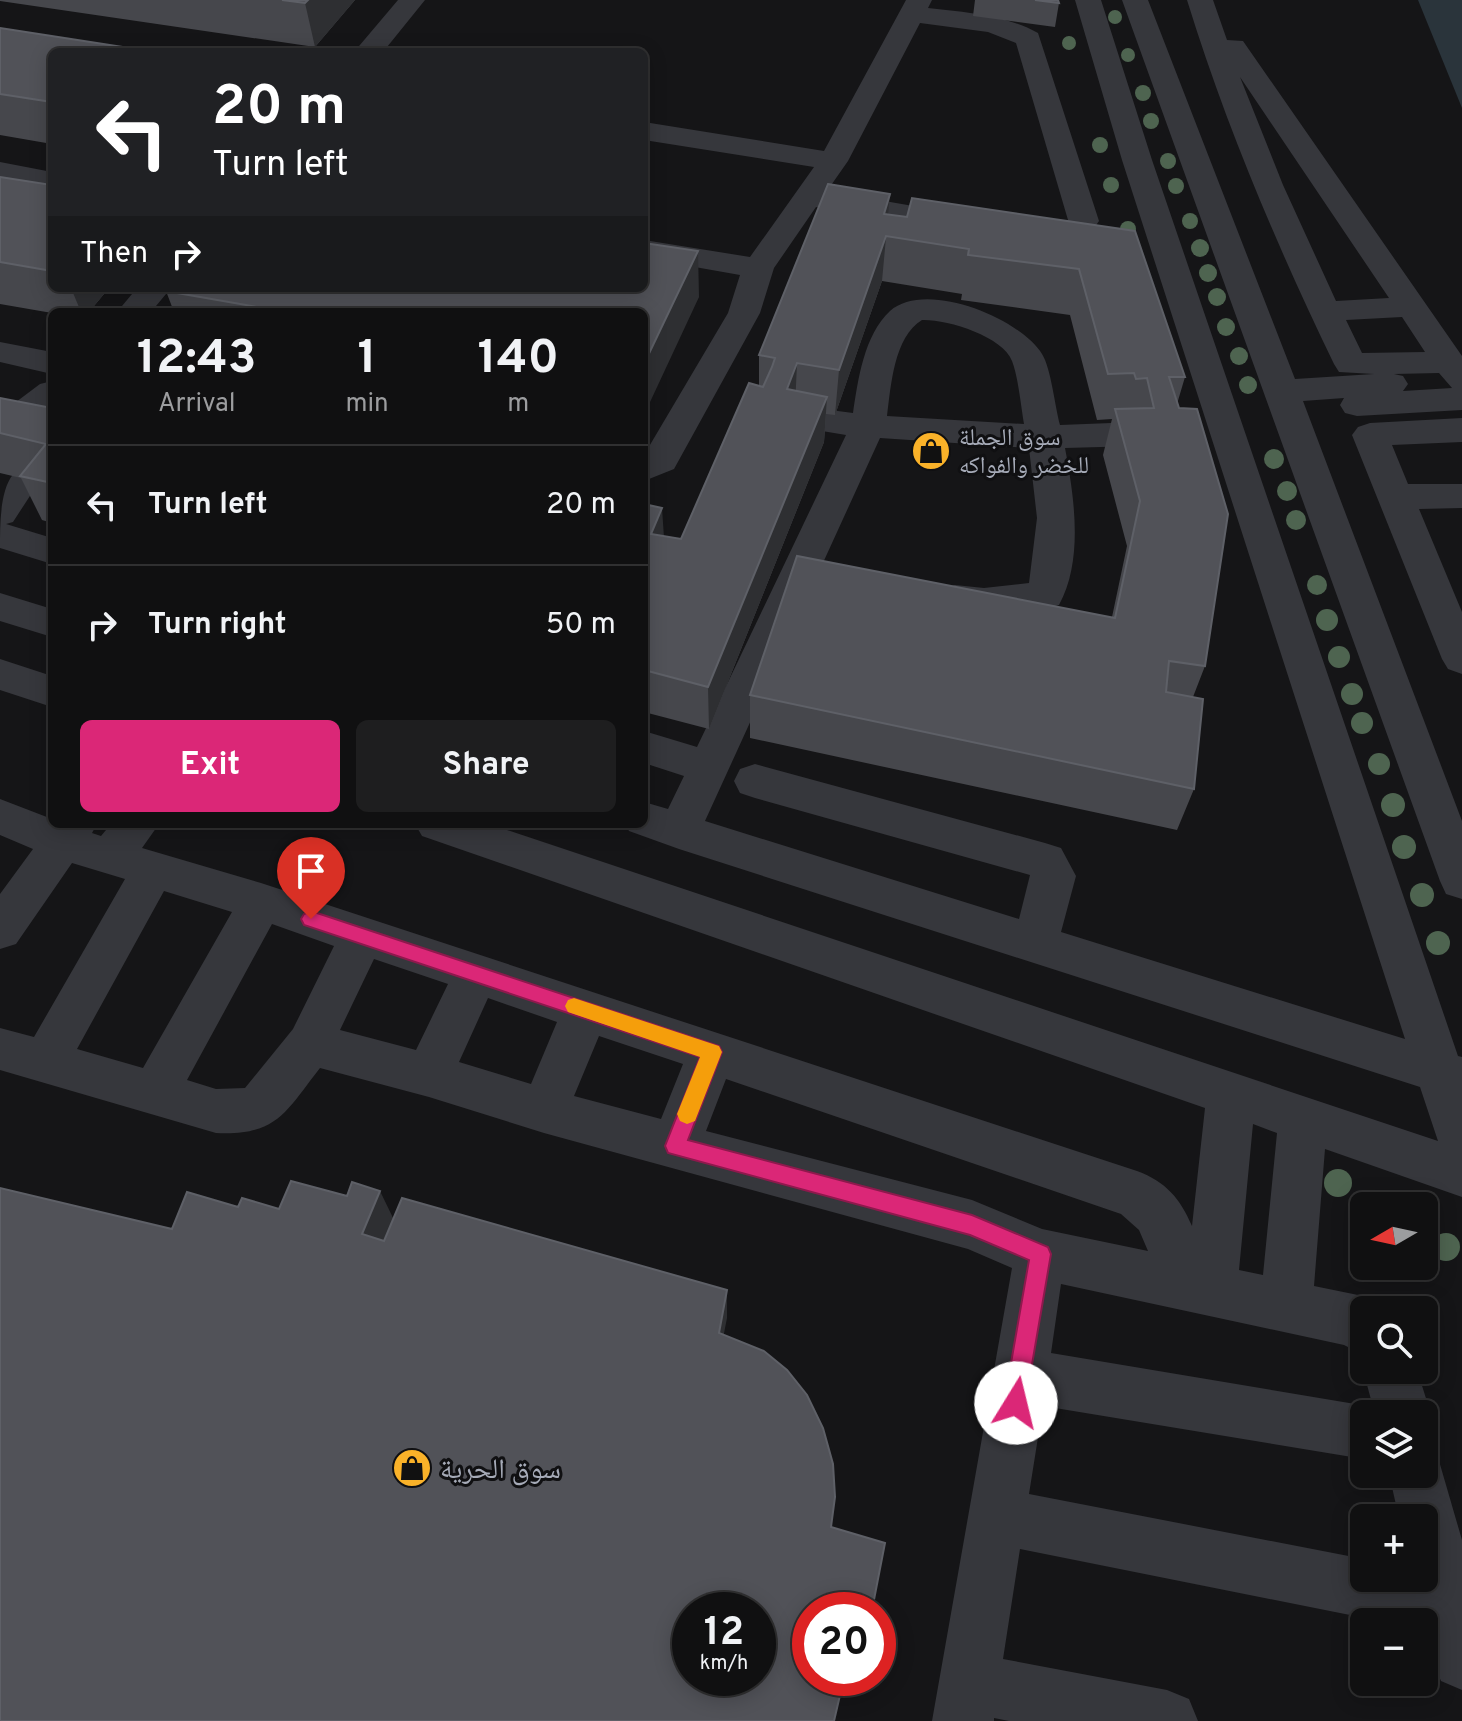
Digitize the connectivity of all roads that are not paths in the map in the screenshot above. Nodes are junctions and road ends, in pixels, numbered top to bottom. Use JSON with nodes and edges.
{"nodes":[{"id":1,"x":412,"y":0,"type":"edge"},
{"id":2,"x":1088,"y":0,"type":"edge"},
{"id":3,"x":1135,"y":0,"type":"edge"},
{"id":4,"x":1201,"y":0,"type":"edge"},
{"id":5,"x":916,"y":7,"type":"edge"},
{"id":6,"x":371,"y":48,"type":"edge"},
{"id":7,"x":1246,"y":125,"type":"junction"},
{"id":8,"x":1287,"y":125,"type":"junction"},
{"id":9,"x":648,"y":132,"type":"edge"},
{"id":10,"x":833,"y":161,"type":"junction"},
{"id":11,"x":1315,"y":166,"type":"junction"},
{"id":12,"x":1263,"y":168,"type":"junction"},
{"id":13,"x":0,"y":171,"type":"edge"},
{"id":14,"x":48,"y":180,"type":"edge"},
{"id":15,"x":810,"y":197,"type":"junction"},
{"id":16,"x":1345,"y":210,"type":"junction"},
{"id":17,"x":1281,"y":211,"type":"junction"},
{"id":18,"x":648,"y":250,"type":"edge"},
{"id":19,"x":1340,"y":259,"type":"junction"},
{"id":20,"x":758,"y":268,"type":"junction"},
{"id":21,"x":151,"y":292,"type":"edge"},
{"id":22,"x":1411,"y":307,"type":"junction"},
{"id":23,"x":137,"y":308,"type":"edge"},
{"id":24,"x":1325,"y":311,"type":"junction"},
{"id":25,"x":0,"y":352,"type":"edge"},
{"id":26,"x":48,"y":362,"type":"edge"},
{"id":27,"x":1457,"y":374,"type":"edge"},
{"id":28,"x":48,"y":395,"type":"edge"},
{"id":29,"x":1392,"y":396,"type":"junction"},
{"id":30,"x":1284,"y":399,"type":"junction"},
{"id":31,"x":1462,"y":399,"type":"edge"},
{"id":32,"x":748,"y":409,"type":"junction"},
{"id":33,"x":868,"y":426,"type":"junction"},
{"id":34,"x":1462,"y":430,"type":"edge"},
{"id":35,"x":0,"y":431,"type":"edge"},
{"id":36,"x":1179,"y":433,"type":"junction"},
{"id":37,"x":1045,"y":437,"type":"junction"},
{"id":38,"x":648,"y":467,"type":"edge"},
{"id":39,"x":23,"y":479,"type":"edge"},
{"id":40,"x":1462,"y":496,"type":"edge"},
{"id":41,"x":1396,"y":497,"type":"junction"},
{"id":42,"x":0,"y":513,"type":"edge"},
{"id":43,"x":0,"y":535,"type":"edge"},
{"id":44,"x":48,"y":550,"type":"edge"},
{"id":45,"x":1462,"y":563,"type":"edge"},
{"id":46,"x":1423,"y":564,"type":"junction"},
{"id":47,"x":916,"y":593,"type":"edge"},
{"id":48,"x":0,"y":607,"type":"edge"},
{"id":49,"x":48,"y":622,"type":"edge"},
{"id":50,"x":1459,"y":643,"type":"edge"},
{"id":51,"x":0,"y":674,"type":"edge"},
{"id":52,"x":48,"y":691,"type":"edge"},
{"id":53,"x":648,"y":748,"type":"edge"},
{"id":54,"x":709,"y":767,"type":"junction"},
{"id":55,"x":755,"y":781,"type":"dead end"},
{"id":56,"x":0,"y":816,"type":"edge"},
{"id":57,"x":662,"y":825,"type":"edge"},
{"id":58,"x":449,"y":828,"type":"edge"},
{"id":59,"x":68,"y":833,"type":"edge"},
{"id":60,"x":133,"y":850,"type":"edge"},
{"id":61,"x":1462,"y":881,"type":"edge"},
{"id":62,"x":261,"y":902,"type":"junction"},
{"id":63,"x":0,"y":930,"type":"edge"},
{"id":64,"x":361,"y":937,"type":"junction"},
{"id":65,"x":1034,"y":945,"type":"junction"},
{"id":66,"x":476,"y":973,"type":"junction"},
{"id":67,"x":586,"y":1010,"type":"junction"},
{"id":68,"x":310,"y":1044,"type":"junction"},
{"id":69,"x":712,"y":1052,"type":"junction"},
{"id":70,"x":22,"y":1055,"type":"edge"},
{"id":71,"x":429,"y":1075,"type":"junction"},
{"id":72,"x":1451,"y":1075,"type":"edge"},
{"id":73,"x":155,"y":1093,"type":"junction"},
{"id":74,"x":1231,"y":1094,"type":"junction"},
{"id":75,"x":544,"y":1111,"type":"junction"},
{"id":76,"x":1303,"y":1118,"type":"junction"},
{"id":77,"x":1462,"y":1140,"type":"edge"},
{"id":78,"x":675,"y":1146,"type":"junction"},
{"id":79,"x":1462,"y":1173,"type":"edge"},
{"id":80,"x":1040,"y":1254,"type":"junction"},
{"id":81,"x":1196,"y":1285,"type":"junction"},
{"id":82,"x":1286,"y":1306,"type":"junction"},
{"id":83,"x":1350,"y":1320,"type":"edge"},
{"id":84,"x":1020,"y":1375,"type":"junction"},
{"id":85,"x":1350,"y":1429,"type":"edge"},
{"id":86,"x":1420,"y":1488,"type":"edge"},
{"id":87,"x":997,"y":1516,"type":"junction"},
{"id":88,"x":1449,"y":1605,"type":"junction"},
{"id":89,"x":1462,"y":1660,"type":"edge"},
{"id":90,"x":967,"y":1702,"type":"edge"},
{"id":91,"x":1167,"y":1721,"type":"edge"}],
"edges":[{"from":1,"to":6,"type":"street"},
{"from":2,"to":36,"type":"street"},
{"from":3,"to":30,"type":"street"},
{"from":4,"to":7,"type":"street"},
{"from":4,"to":8,"type":"street"},
{"from":5,"to":10,"type":"street"},
{"from":5,"to":15,"type":"street"},
{"from":7,"to":8,"type":"street"},
{"from":7,"to":12,"type":"street"},
{"from":8,"to":11,"type":"street"},
{"from":9,"to":10,"type":"street"},
{"from":10,"to":15,"type":"street"},
{"from":11,"to":12,"type":"street"},
{"from":11,"to":16,"type":"street"},
{"from":12,"to":17,"type":"street"},
{"from":13,"to":14,"type":"street"},
{"from":15,"to":20,"type":"street"},
{"from":16,"to":17,"type":"street"},
{"from":16,"to":19,"type":"street"},
{"from":17,"to":19,"type":"street"},
{"from":18,"to":20,"type":"street"},
{"from":19,"to":22,"type":"street"},
{"from":19,"to":24,"type":"street"},
{"from":20,"to":32,"type":"street"},
{"from":21,"to":23,"type":"street"},
{"from":22,"to":24,"type":"street"},
{"from":22,"to":27,"type":"street"},
{"from":24,"to":29,"type":"street"},
{"from":25,"to":26,"type":"street"},
{"from":27,"to":29,"type":"street"},
{"from":28,"to":35,"type":"street"},
{"from":29,"to":30,"type":"street"},
{"from":29,"to":31,"type":"street"},
{"from":29,"to":34,"type":"street"},
{"from":29,"to":41,"type":"street"},
{"from":30,"to":61,"type":"street"},
{"from":32,"to":33,"type":"street"},
{"from":32,"to":38,"type":"street"},
{"from":33,"to":37,"type":"street"},
{"from":33,"to":37,"type":"street"},
{"from":33,"to":54,"type":"street"},
{"from":36,"to":37,"type":"street"},
{"from":36,"to":72,"type":"street"},
{"from":37,"to":47,"type":"street"},
{"from":39,"to":42,"type":"street"},
{"from":40,"to":41,"type":"street"},
{"from":41,"to":46,"type":"street"},
{"from":43,"to":44,"type":"street"},
{"from":45,"to":46,"type":"street"},
{"from":46,"to":50,"type":"street"},
{"from":48,"to":49,"type":"street"},
{"from":51,"to":52,"type":"street"},
{"from":53,"to":54,"type":"street"},
{"from":54,"to":57,"type":"street"},
{"from":55,"to":65,"type":"street"},
{"from":56,"to":59,"type":"street"},
{"from":57,"to":65,"type":"street"},
{"from":58,"to":74,"type":"street"},
{"from":59,"to":60,"type":"street"},
{"from":59,"to":63,"type":"street"},
{"from":60,"to":62,"type":"street"},
{"from":60,"to":70,"type":"street"},
{"from":62,"to":64,"type":"street"},
{"from":62,"to":73,"type":"street"},
{"from":64,"to":66,"type":"street"},
{"from":64,"to":68,"type":"street"},
{"from":65,"to":72,"type":"street"},
{"from":66,"to":67,"type":"street"},
{"from":66,"to":71,"type":"street"},
{"from":67,"to":69,"type":"street"},
{"from":67,"to":75,"type":"street"},
{"from":68,"to":71,"type":"street"},
{"from":68,"to":73,"type":"street"},
{"from":69,"to":78,"type":"street"},
{"from":69,"to":81,"type":"street"},
{"from":70,"to":73,"type":"street"},
{"from":71,"to":75,"type":"street"},
{"from":72,"to":77,"type":"street"},
{"from":74,"to":76,"type":"street"},
{"from":74,"to":81,"type":"street"},
{"from":75,"to":78,"type":"street"},
{"from":76,"to":79,"type":"street"},
{"from":76,"to":82,"type":"street"},
{"from":78,"to":80,"type":"street"},
{"from":80,"to":81,"type":"street"},
{"from":80,"to":84,"type":"street"},
{"from":81,"to":82,"type":"street"},
{"from":82,"to":83,"type":"street"},
{"from":84,"to":85,"type":"street"},
{"from":84,"to":87,"type":"street"},
{"from":86,"to":88,"type":"street"},
{"from":87,"to":88,"type":"street"},
{"from":87,"to":90,"type":"street"},
{"from":88,"to":89,"type":"street"},
{"from":90,"to":91,"type":"street"}]}
